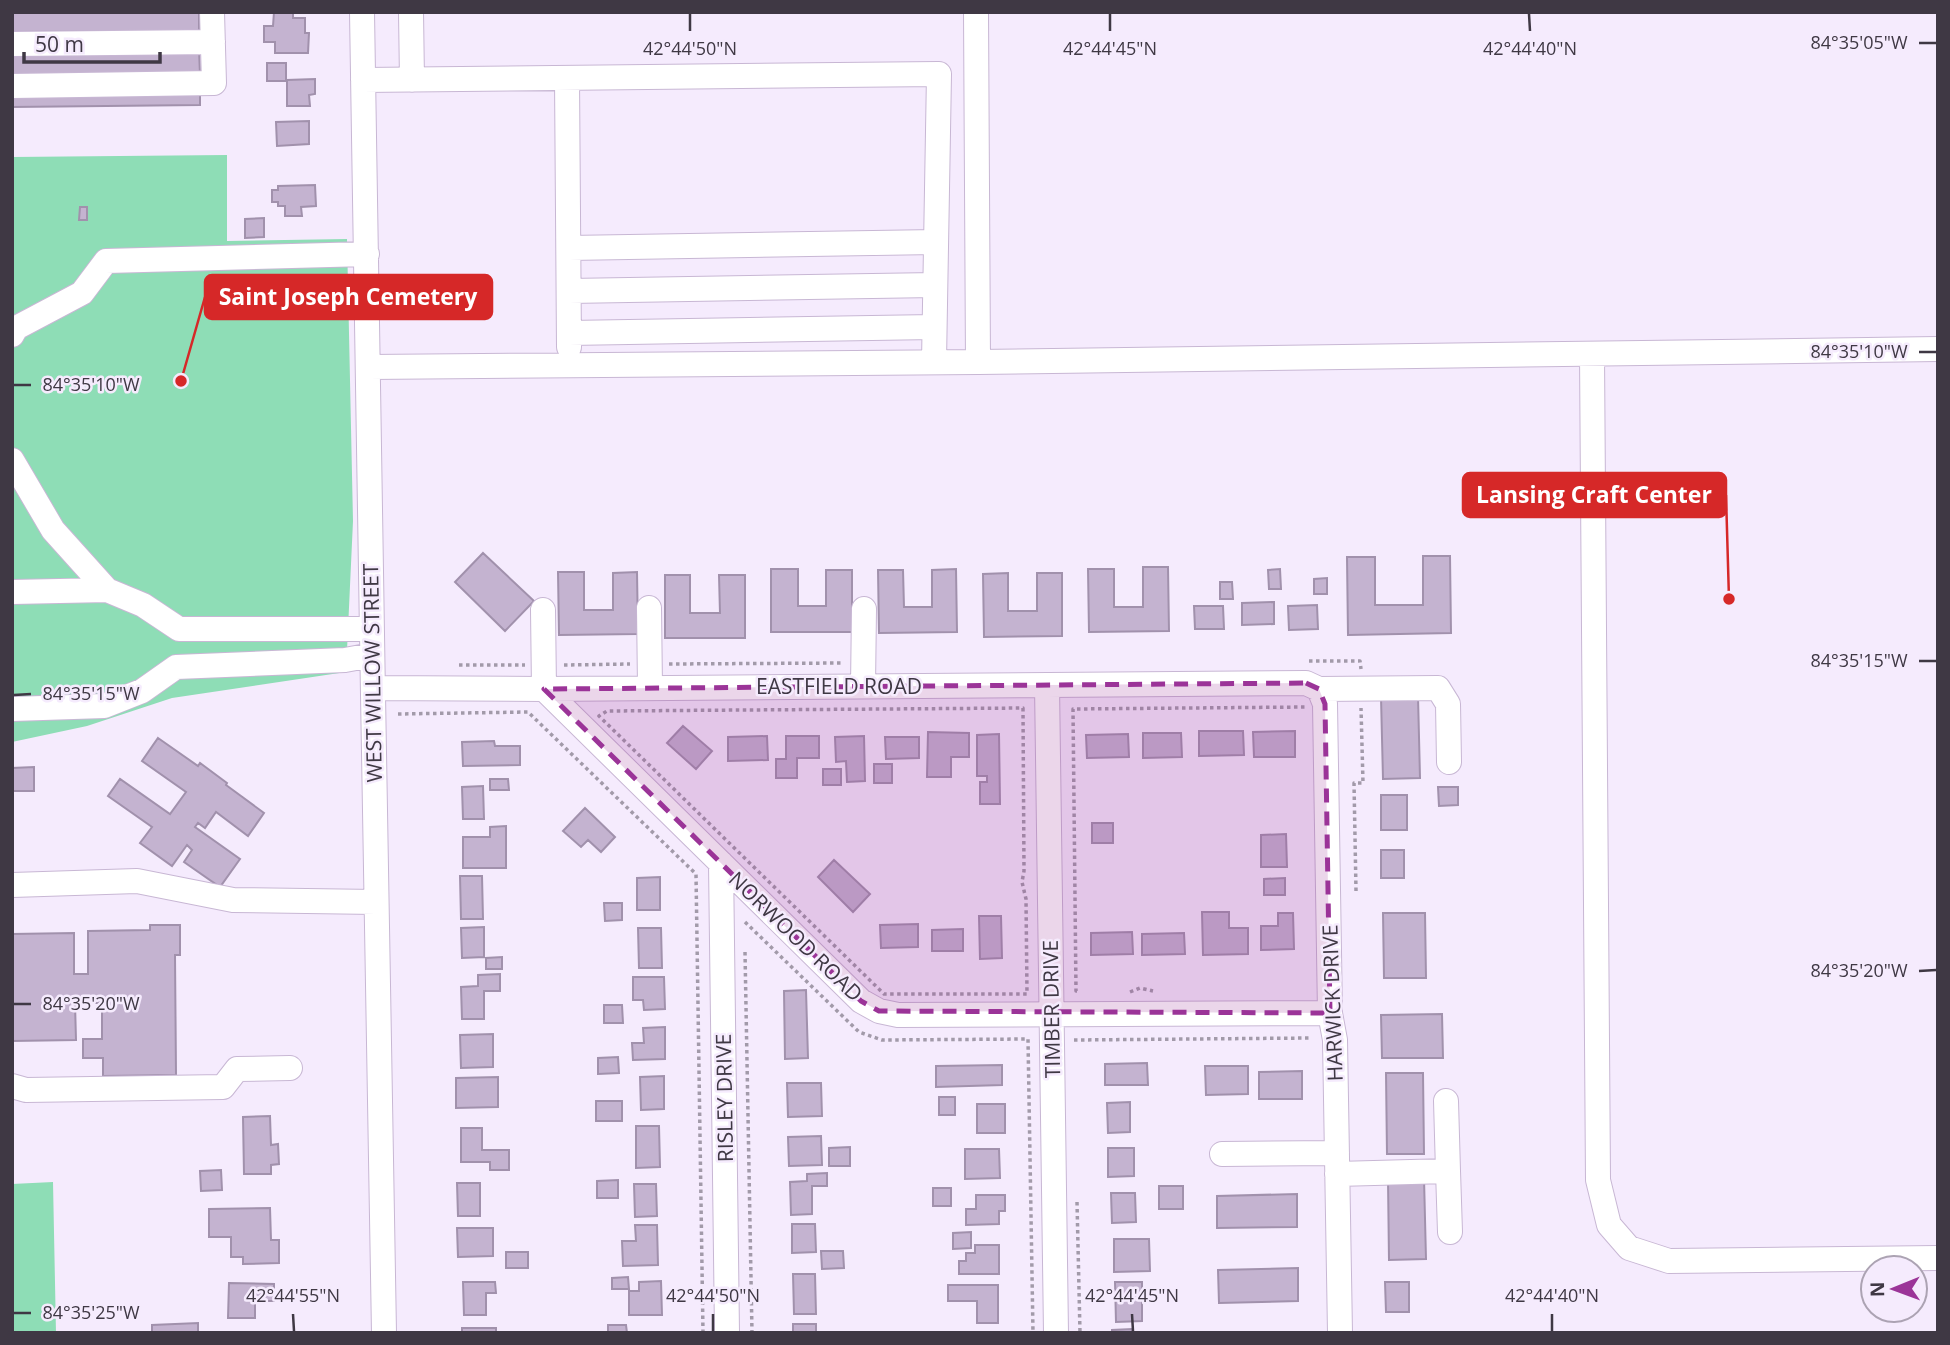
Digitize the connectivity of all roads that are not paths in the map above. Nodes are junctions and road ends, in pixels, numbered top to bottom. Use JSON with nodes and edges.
{"nodes":[{"id":1,"x":212,"y":12,"type":"edge"},
{"id":2,"x":362,"y":12,"type":"edge"},
{"id":3,"x":411,"y":12,"type":"edge"},
{"id":4,"x":976,"y":12,"type":"edge"},
{"id":5,"x":213,"y":42,"type":"junction"},
{"id":6,"x":12,"y":44,"type":"edge"},
{"id":7,"x":567,"y":78,"type":"junction"},
{"id":8,"x":363,"y":80,"type":"junction"},
{"id":9,"x":412,"y":80,"type":"junction"},
{"id":10,"x":12,"y":86,"type":"edge"},
{"id":11,"x":936,"y":242,"type":"junction"},
{"id":12,"x":569,"y":248,"type":"junction"},
{"id":13,"x":368,"y":254,"type":"junction"},
{"id":14,"x":935,"y":285,"type":"junction"},
{"id":15,"x":569,"y":291,"type":"junction"},
{"id":16,"x":934,"y":327,"type":"junction"},
{"id":17,"x":569,"y":333,"type":"junction"},
{"id":18,"x":12,"y":335,"type":"edge"},
{"id":19,"x":1938,"y":349,"type":"edge"},
{"id":20,"x":1592,"y":354,"type":"junction"},
{"id":21,"x":934,"y":362,"type":"junction"},
{"id":22,"x":978,"y":362,"type":"junction"},
{"id":23,"x":569,"y":365,"type":"junction"},
{"id":24,"x":369,"y":367,"type":"junction"},
{"id":25,"x":12,"y":460,"type":"edge"},
{"id":26,"x":107,"y":590,"type":"junction"},
{"id":27,"x":12,"y":592,"type":"edge"},
{"id":28,"x":649,"y":608,"type":"dead end"},
{"id":29,"x":864,"y":608,"type":"dead end"},
{"id":30,"x":544,"y":610,"type":"dead end"},
{"id":31,"x":178,"y":629,"type":"junction"},
{"id":32,"x":370,"y":629,"type":"junction"},
{"id":33,"x":372,"y":655,"type":"junction"},
{"id":34,"x":176,"y":667,"type":"junction"},
{"id":35,"x":1047,"y":685,"type":"junction"},
{"id":36,"x":863,"y":686,"type":"junction"},
{"id":37,"x":650,"y":687,"type":"junction"},
{"id":38,"x":373,"y":688,"type":"junction"},
{"id":39,"x":544,"y":689,"type":"junction"},
{"id":40,"x":1311,"y":693,"type":"junction"},
{"id":41,"x":12,"y":709,"type":"edge"},
{"id":42,"x":1449,"y":762,"type":"dead end"},
{"id":43,"x":721,"y":863,"type":"junction"},
{"id":44,"x":12,"y":885,"type":"edge"},
{"id":45,"x":376,"y":902,"type":"junction"},
{"id":46,"x":1330,"y":1013,"type":"junction"},
{"id":47,"x":1051,"y":1015,"type":"junction"},
{"id":48,"x":290,"y":1068,"type":"dead end"},
{"id":49,"x":12,"y":1086,"type":"edge"},
{"id":50,"x":1446,"y":1101,"type":"dead end"},
{"id":51,"x":1222,"y":1154,"type":"dead end"},
{"id":52,"x":1337,"y":1163,"type":"junction"},
{"id":53,"x":1448,"y":1171,"type":"junction"},
{"id":54,"x":1450,"y":1232,"type":"dead end"},
{"id":55,"x":1938,"y":1258,"type":"edge"},
{"id":56,"x":384,"y":1333,"type":"edge"},
{"id":57,"x":727,"y":1333,"type":"edge"},
{"id":58,"x":1056,"y":1333,"type":"edge"},
{"id":59,"x":1340,"y":1333,"type":"edge"}],
"edges":[{"from":1,"to":5,"type":"street"},
{"from":2,"to":8,"type":"street","name":"WEST WILLOW STREET"},
{"from":3,"to":9,"type":"street"},
{"from":4,"to":22,"type":"street"},
{"from":5,"to":6,"type":"street"},
{"from":5,"to":10,"type":"street"},
{"from":7,"to":9,"type":"street"},
{"from":7,"to":11,"type":"street"},
{"from":7,"to":12,"type":"street"},
{"from":8,"to":9,"type":"street"},
{"from":8,"to":13,"type":"street","name":"WEST WILLOW STREET"},
{"from":11,"to":12,"type":"street"},
{"from":11,"to":14,"type":"street"},
{"from":12,"to":15,"type":"street"},
{"from":13,"to":18,"type":"street"},
{"from":13,"to":24,"type":"street","name":"WEST WILLOW STREET"},
{"from":14,"to":15,"type":"street"},
{"from":14,"to":16,"type":"street"},
{"from":15,"to":17,"type":"street"},
{"from":16,"to":17,"type":"street"},
{"from":16,"to":21,"type":"street"},
{"from":17,"to":23,"type":"street"},
{"from":19,"to":20,"type":"street"},
{"from":20,"to":22,"type":"street"},
{"from":20,"to":55,"type":"street"},
{"from":21,"to":22,"type":"street"},
{"from":21,"to":23,"type":"street"},
{"from":23,"to":24,"type":"street"},
{"from":24,"to":32,"type":"street","name":"WEST WILLOW STREET"},
{"from":25,"to":26,"type":"street"},
{"from":26,"to":27,"type":"street"},
{"from":26,"to":31,"type":"street"},
{"from":28,"to":37,"type":"street"},
{"from":29,"to":36,"type":"street"},
{"from":30,"to":39,"type":"street"},
{"from":31,"to":32,"type":"street"},
{"from":31,"to":34,"type":"street"},
{"from":32,"to":33,"type":"street","name":"WEST WILLOW STREET"},
{"from":33,"to":34,"type":"street"},
{"from":33,"to":38,"type":"street","name":"WEST WILLOW STREET"},
{"from":34,"to":41,"type":"street"},
{"from":35,"to":36,"type":"street","name":"EASTFIELD ROAD"},
{"from":35,"to":40,"type":"street","name":"EASTFIELD ROAD"},
{"from":35,"to":47,"type":"street","name":"TIMBER DRIVE"},
{"from":36,"to":37,"type":"street","name":"EASTFIELD ROAD"},
{"from":37,"to":39,"type":"street","name":"EASTFIELD ROAD"},
{"from":38,"to":39,"type":"street","name":"EASTFIELD ROAD"},
{"from":38,"to":45,"type":"street","name":"WEST WILLOW STREET"},
{"from":39,"to":43,"type":"street","name":"NORWOOD ROAD"},
{"from":40,"to":42,"type":"street","name":"EASTFIELD ROAD"},
{"from":40,"to":46,"type":"street","name":"HARWICK DRIVE"},
{"from":43,"to":47,"type":"street","name":"NORWOOD ROAD"},
{"from":43,"to":57,"type":"street","name":"RISLEY DRIVE"},
{"from":44,"to":45,"type":"street"},
{"from":45,"to":56,"type":"street","name":"WEST WILLOW STREET"},
{"from":46,"to":47,"type":"street","name":"NORWOOD ROAD"},
{"from":46,"to":52,"type":"street","name":"HARWICK DRIVE"},
{"from":47,"to":58,"type":"street","name":"TIMBER DRIVE"},
{"from":48,"to":49,"type":"street"},
{"from":50,"to":53,"type":"street"},
{"from":51,"to":52,"type":"street"},
{"from":52,"to":53,"type":"street"},
{"from":52,"to":59,"type":"street","name":"HARWICK DRIVE"},
{"from":53,"to":54,"type":"street"}]}
